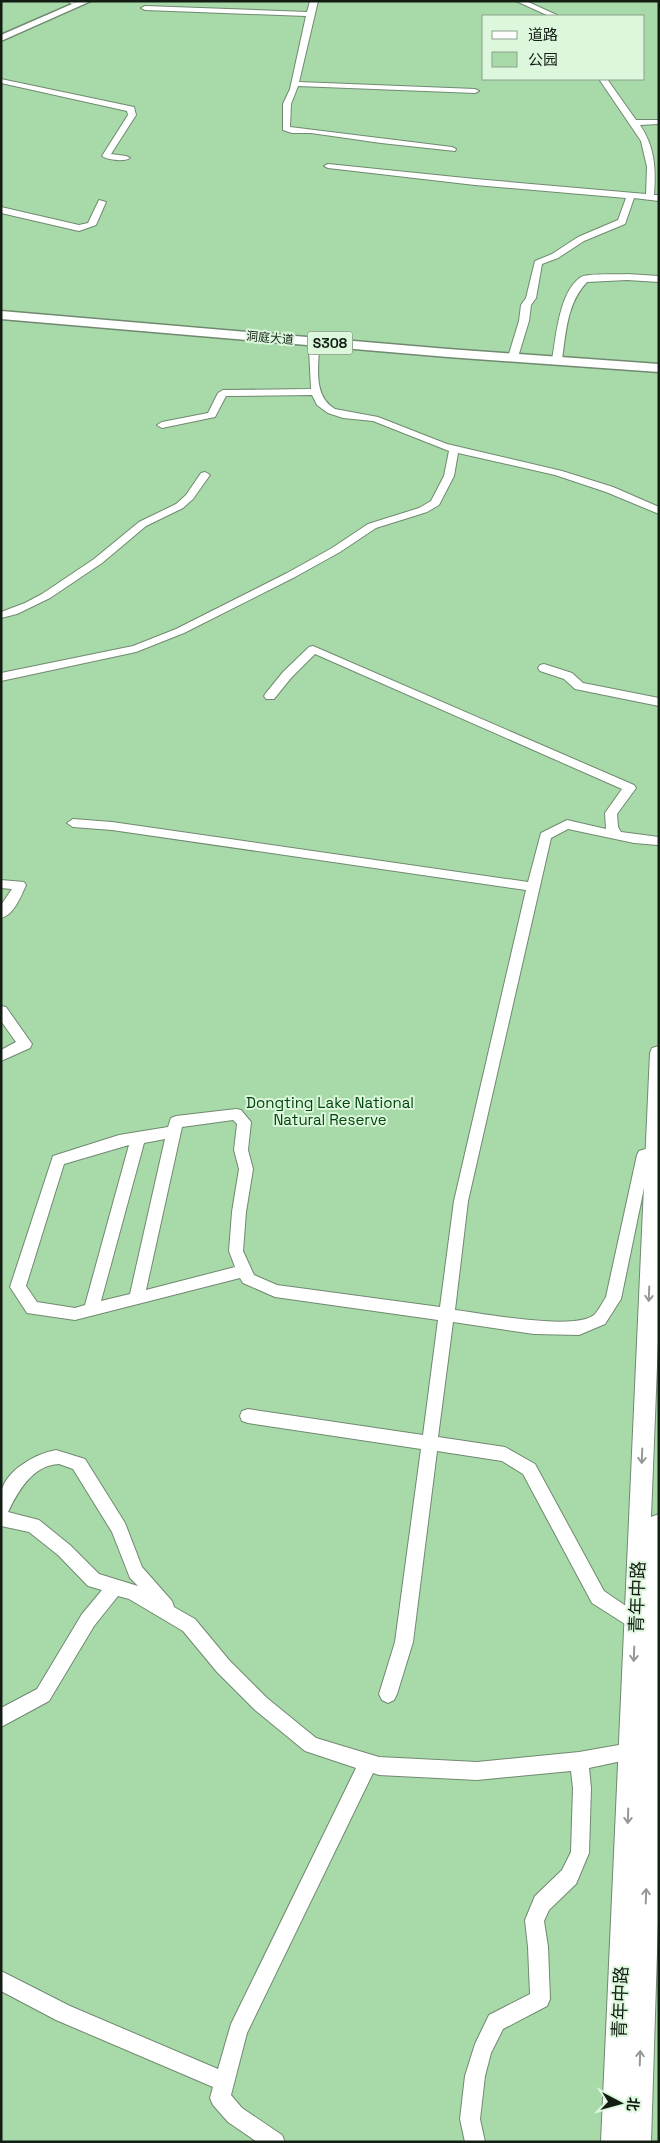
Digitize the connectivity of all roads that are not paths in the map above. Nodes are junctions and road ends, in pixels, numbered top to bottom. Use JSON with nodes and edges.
{"nodes":[{"id":1,"x":72,"y":1,"type":"edge"},
{"id":2,"x":87,"y":1,"type":"edge"},
{"id":3,"x":314,"y":1,"type":"edge"},
{"id":4,"x":519,"y":1,"type":"edge"},
{"id":5,"x":145,"y":8,"type":"dead end"},
{"id":6,"x":310,"y":14,"type":"junction"},
{"id":7,"x":553,"y":15,"type":"edge"},
{"id":8,"x":1,"y":32,"type":"edge"},
{"id":9,"x":1,"y":38,"type":"edge"},
{"id":10,"x":604,"y":80,"type":"edge"},
{"id":11,"x":1,"y":81,"type":"edge"},
{"id":12,"x":295,"y":84,"type":"junction"},
{"id":13,"x":475,"y":91,"type":"dead end"},
{"id":14,"x":659,"y":122,"type":"edge"},
{"id":15,"x":634,"y":123,"type":"junction"},
{"id":16,"x":452,"y":149,"type":"dead end"},
{"id":17,"x":126,"y":158,"type":"dead end"},
{"id":18,"x":328,"y":166,"type":"dead end"},
{"id":19,"x":631,"y":196,"type":"junction"},
{"id":20,"x":654,"y":197,"type":"edge"},
{"id":21,"x":102,"y":202,"type":"dead end"},
{"id":22,"x":1,"y":210,"type":"edge"},
{"id":23,"x":659,"y":279,"type":"edge"},
{"id":24,"x":1,"y":315,"type":"edge"},
{"id":25,"x":1,"y":322,"type":"edge"},
{"id":26,"x":314,"y":349,"type":"junction"},
{"id":27,"x":513,"y":357,"type":"junction"},
{"id":28,"x":557,"y":360,"type":"junction"},
{"id":29,"x":659,"y":368,"type":"edge"},
{"id":30,"x":659,"y":374,"type":"edge"},
{"id":31,"x":317,"y":392,"type":"junction"},
{"id":32,"x":162,"y":425,"type":"dead end"},
{"id":33,"x":454,"y":449,"type":"junction"},
{"id":34,"x":205,"y":475,"type":"dead end"},
{"id":35,"x":659,"y":511,"type":"edge"},
{"id":36,"x":1,"y":615,"type":"edge"},
{"id":37,"x":544,"y":668,"type":"dead end"},
{"id":38,"x":1,"y":677,"type":"edge"},
{"id":39,"x":270,"y":696,"type":"dead end"},
{"id":40,"x":659,"y":702,"type":"edge"},
{"id":41,"x":74,"y":823,"type":"dead end"},
{"id":42,"x":617,"y":835,"type":"junction"},
{"id":43,"x":658,"y":841,"type":"edge"},
{"id":44,"x":1,"y":884,"type":"edge"},
{"id":45,"x":534,"y":887,"type":"junction"},
{"id":46,"x":1,"y":914,"type":"edge"},
{"id":47,"x":1,"y":1011,"type":"edge"},
{"id":48,"x":659,"y":1053,"type":"edge"},
{"id":49,"x":1,"y":1056,"type":"edge"},
{"id":50,"x":174,"y":1132,"type":"junction"},
{"id":51,"x":138,"y":1138,"type":"junction"},
{"id":52,"x":655,"y":1152,"type":"junction"},
{"id":53,"x":245,"y":1271,"type":"junction"},
{"id":54,"x":136,"y":1298,"type":"junction"},
{"id":55,"x":91,"y":1310,"type":"junction"},
{"id":56,"x":248,"y":1416,"type":"dead end"},
{"id":57,"x":1,"y":1510,"type":"edge"},
{"id":58,"x":1,"y":1518,"type":"edge"},
{"id":59,"x":659,"y":1524,"type":"edge"},
{"id":60,"x":115,"y":1587,"type":"junction"},
{"id":61,"x":175,"y":1617,"type":"junction"},
{"id":62,"x":636,"y":1623,"type":"junction"},
{"id":63,"x":657,"y":1657,"type":"edge"},
{"id":64,"x":388,"y":1694,"type":"dead end"},
{"id":65,"x":1,"y":1718,"type":"edge"},
{"id":66,"x":630,"y":1752,"type":"junction"},
{"id":67,"x":579,"y":1761,"type":"junction"},
{"id":68,"x":368,"y":1763,"type":"junction"},
{"id":69,"x":1,"y":1981,"type":"edge"},
{"id":70,"x":224,"y":2082,"type":"junction"},
{"id":71,"x":275,"y":2142,"type":"edge"},
{"id":72,"x":475,"y":2142,"type":"edge"},
{"id":73,"x":615,"y":2142,"type":"edge"},
{"id":74,"x":637,"y":2142,"type":"edge"}],
"edges":[{"from":1,"to":8,"type":"street"},
{"from":2,"to":9,"type":"street"},
{"from":3,"to":6,"type":"street"},
{"from":4,"to":7,"type":"street"},
{"from":5,"to":6,"type":"street"},
{"from":6,"to":12,"type":"street"},
{"from":10,"to":15,"type":"street"},
{"from":11,"to":17,"type":"street"},
{"from":12,"to":13,"type":"street"},
{"from":12,"to":16,"type":"street"},
{"from":14,"to":15,"type":"street"},
{"from":15,"to":20,"type":"street"},
{"from":18,"to":19,"type":"street"},
{"from":19,"to":20,"type":"street"},
{"from":19,"to":27,"type":"street"},
{"from":21,"to":22,"type":"street"},
{"from":23,"to":28,"type":"street"},
{"from":24,"to":27,"type":"main road","name":"洞庭大道","number":"S308"},
{"from":25,"to":26,"type":"main road","name":"洞庭大道","number":"S308"},
{"from":26,"to":30,"type":"main road","name":"洞庭大道","number":"S308"},
{"from":26,"to":31,"type":"street"},
{"from":27,"to":28,"type":"main road","name":"洞庭大道","number":"S308"},
{"from":28,"to":29,"type":"main road","name":"洞庭大道","number":"S308"},
{"from":31,"to":32,"type":"street"},
{"from":31,"to":33,"type":"street"},
{"from":33,"to":35,"type":"street"},
{"from":33,"to":38,"type":"street"},
{"from":34,"to":36,"type":"street"},
{"from":37,"to":40,"type":"street"},
{"from":39,"to":42,"type":"street"},
{"from":41,"to":45,"type":"street"},
{"from":42,"to":43,"type":"street"},
{"from":42,"to":45,"type":"street"},
{"from":44,"to":46,"type":"street"},
{"from":45,"to":64,"type":"street"},
{"from":47,"to":49,"type":"street"},
{"from":48,"to":52,"type":"main road","name":"青年中路"},
{"from":50,"to":51,"type":"street"},
{"from":50,"to":53,"type":"street"},
{"from":50,"to":54,"type":"street"},
{"from":51,"to":55,"type":"street"},
{"from":51,"to":55,"type":"street"},
{"from":52,"to":53,"type":"street"},
{"from":52,"to":62,"type":"main road","name":"青年中路","one_way":true},
{"from":53,"to":54,"type":"street"},
{"from":54,"to":55,"type":"street"},
{"from":56,"to":62,"type":"street"},
{"from":57,"to":61,"type":"street"},
{"from":58,"to":60,"type":"street"},
{"from":59,"to":63,"type":"main road"},
{"from":60,"to":61,"type":"street"},
{"from":60,"to":65,"type":"street"},
{"from":61,"to":68,"type":"street"},
{"from":62,"to":66,"type":"main road","name":"青年中路","one_way":true},
{"from":74,"to":63,"type":"main road","one_way":true},
{"from":66,"to":67,"type":"street"},
{"from":66,"to":73,"type":"main road","name":"青年中路","one_way":true},
{"from":67,"to":68,"type":"street"},
{"from":67,"to":72,"type":"street"},
{"from":68,"to":70,"type":"street"},
{"from":69,"to":70,"type":"street"},
{"from":70,"to":71,"type":"street"}]}
